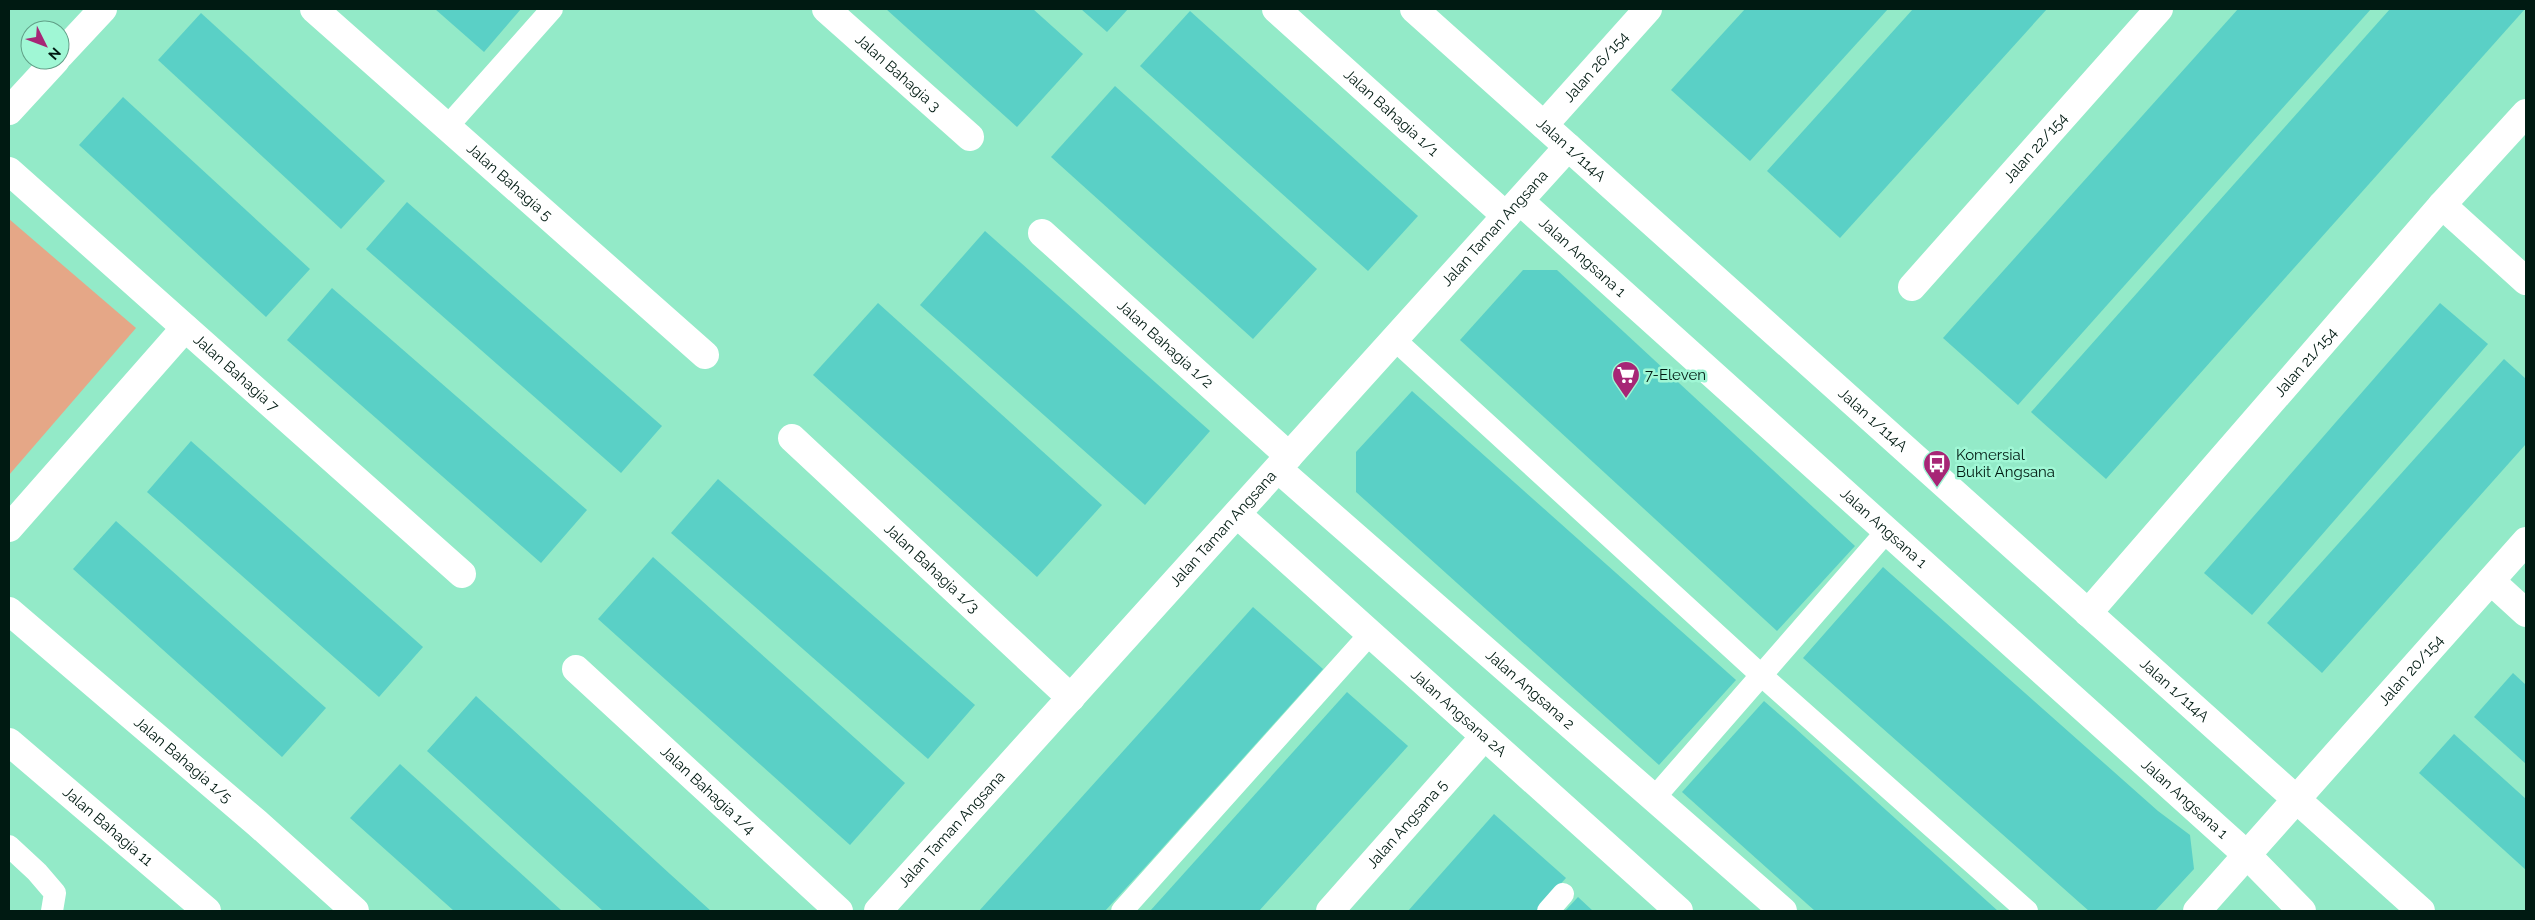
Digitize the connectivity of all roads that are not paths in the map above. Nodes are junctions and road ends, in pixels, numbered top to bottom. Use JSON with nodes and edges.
{"nodes":[{"id":1,"x":103,"y":9,"type":"edge"},
{"id":2,"x":314,"y":9,"type":"edge"},
{"id":3,"x":552,"y":9,"type":"edge"},
{"id":4,"x":826,"y":9,"type":"edge"},
{"id":5,"x":1276,"y":9,"type":"edge"},
{"id":6,"x":1414,"y":9,"type":"edge"},
{"id":7,"x":1648,"y":9,"type":"edge"},
{"id":8,"x":2159,"y":9,"type":"edge"},
{"id":9,"x":70,"y":44,"type":"edge"},
{"id":10,"x":47,"y":70,"type":"edge"},
{"id":11,"x":9,"y":111,"type":"edge"},
{"id":12,"x":2526,"y":113,"type":"edge"},
{"id":13,"x":1544,"y":125,"type":"junction"},
{"id":14,"x":447,"y":127,"type":"junction"},
{"id":15,"x":970,"y":137,"type":"dead end"},
{"id":16,"x":1568,"y":147,"type":"junction"},
{"id":17,"x":9,"y":171,"type":"edge"},
{"id":18,"x":2442,"y":205,"type":"junction"},
{"id":19,"x":1513,"y":208,"type":"junction"},
{"id":20,"x":1042,"y":233,"type":"dead end"},
{"id":21,"x":2526,"y":282,"type":"edge"},
{"id":22,"x":1912,"y":287,"type":"dead end"},
{"id":23,"x":185,"y":328,"type":"junction"},
{"id":24,"x":1395,"y":340,"type":"junction"},
{"id":25,"x":704,"y":355,"type":"dead end"},
{"id":26,"x":792,"y":438,"type":"dead end"},
{"id":27,"x":1284,"y":462,"type":"junction"},
{"id":28,"x":1237,"y":514,"type":"junction"},
{"id":29,"x":9,"y":528,"type":"edge"},
{"id":30,"x":1887,"y":531,"type":"junction"},
{"id":31,"x":2526,"y":541,"type":"edge"},
{"id":32,"x":462,"y":574,"type":"dead end"},
{"id":33,"x":2491,"y":581,"type":"junction"},
{"id":34,"x":9,"y":611,"type":"edge"},
{"id":35,"x":2088,"y":612,"type":"junction"},
{"id":36,"x":2526,"y":613,"type":"edge"},
{"id":37,"x":1370,"y":634,"type":"junction"},
{"id":38,"x":576,"y":669,"type":"dead end"},
{"id":39,"x":1761,"y":675,"type":"junction"},
{"id":40,"x":1070,"y":698,"type":"junction"},
{"id":41,"x":1484,"y":737,"type":"junction"},
{"id":42,"x":9,"y":742,"type":"edge"},
{"id":43,"x":1654,"y":797,"type":"junction"},
{"id":44,"x":2295,"y":799,"type":"junction"},
{"id":45,"x":9,"y":846,"type":"edge"},
{"id":46,"x":2246,"y":855,"type":"junction"},
{"id":47,"x":1563,"y":894,"type":"dead end"},
{"id":48,"x":52,"y":911,"type":"edge"},
{"id":49,"x":207,"y":911,"type":"edge"},
{"id":50,"x":355,"y":911,"type":"edge"},
{"id":51,"x":839,"y":911,"type":"edge"},
{"id":52,"x":878,"y":911,"type":"edge"},
{"id":53,"x":1122,"y":911,"type":"edge"},
{"id":54,"x":1330,"y":911,"type":"edge"},
{"id":55,"x":1548,"y":911,"type":"edge"},
{"id":56,"x":1679,"y":911,"type":"edge"},
{"id":57,"x":1783,"y":911,"type":"edge"},
{"id":58,"x":2027,"y":911,"type":"edge"},
{"id":59,"x":2197,"y":911,"type":"edge"},
{"id":60,"x":2302,"y":911,"type":"edge"},
{"id":61,"x":2421,"y":911,"type":"edge"}],
"edges":[{"from":1,"to":9,"type":"street"},
{"from":2,"to":14,"type":"street","name":"Jalan Bahagia 5"},
{"from":3,"to":14,"type":"lane"},
{"from":4,"to":15,"type":"street","name":"Jalan Bahagia 3"},
{"from":5,"to":19,"type":"street","name":"Jalan Bahagia 1/1"},
{"from":6,"to":13,"type":"street","name":"Jalan 1/114A"},
{"from":7,"to":13,"type":"street","name":"Jalan 26/154"},
{"from":8,"to":22,"type":"street","name":"Jalan 22/154"},
{"from":10,"to":11,"type":"street"},
{"from":12,"to":18,"type":"street","name":"Jalan 21/154"},
{"from":13,"to":16,"type":"street","name":"Jalan 1/114A"},
{"from":14,"to":25,"type":"street","name":"Jalan Bahagia 5"},
{"from":16,"to":19,"type":"street","name":"Jalan Taman Angsana"},
{"from":16,"to":35,"type":"street","name":"Jalan 1/114A"},
{"from":17,"to":23,"type":"street","name":"Jalan Bahagia 7"},
{"from":18,"to":21,"type":"street"},
{"from":18,"to":35,"type":"street","name":"Jalan 21/154"},
{"from":19,"to":24,"type":"street","name":"Jalan Taman Angsana"},
{"from":19,"to":30,"type":"street","name":"Jalan Angsana 1"},
{"from":20,"to":27,"type":"street","name":"Jalan Bahagia 1/2"},
{"from":23,"to":29,"type":"street"},
{"from":23,"to":32,"type":"street","name":"Jalan Bahagia 7"},
{"from":24,"to":27,"type":"street","name":"Jalan Taman Angsana"},
{"from":24,"to":39,"type":"lane"},
{"from":26,"to":40,"type":"street","name":"Jalan Bahagia 1/3"},
{"from":27,"to":28,"type":"street","name":"Jalan Taman Angsana"},
{"from":27,"to":43,"type":"street","name":"Jalan Angsana 2"},
{"from":28,"to":37,"type":"street","name":"Jalan Angsana 2A"},
{"from":28,"to":40,"type":"street","name":"Jalan Taman Angsana"},
{"from":30,"to":39,"type":"lane"},
{"from":30,"to":46,"type":"street","name":"Jalan Angsana 1"},
{"from":31,"to":33,"type":"street","name":"Jalan 20/154"},
{"from":33,"to":36,"type":"street"},
{"from":33,"to":44,"type":"street","name":"Jalan 20/154"},
{"from":34,"to":50,"type":"street","name":"Jalan Bahagia 1/5"},
{"from":35,"to":44,"type":"street","name":"Jalan 1/114A"},
{"from":37,"to":41,"type":"street","name":"Jalan Angsana 2A"},
{"from":37,"to":53,"type":"lane"},
{"from":38,"to":51,"type":"street","name":"Jalan Bahagia 1/4"},
{"from":39,"to":43,"type":"lane"},
{"from":39,"to":58,"type":"lane"},
{"from":40,"to":52,"type":"street","name":"Jalan Taman Angsana"},
{"from":41,"to":54,"type":"street","name":"Jalan Angsana 5"},
{"from":41,"to":56,"type":"street","name":"Jalan Angsana 2A"},
{"from":42,"to":49,"type":"street","name":"Jalan Bahagia 11"},
{"from":43,"to":57,"type":"street","name":"Jalan Angsana 2"},
{"from":44,"to":46,"type":"street","name":"Jalan 20/154"},
{"from":44,"to":61,"type":"street","name":"Jalan 1/114A"},
{"from":45,"to":48,"type":"lane"},
{"from":46,"to":59,"type":"street","name":"Jalan 20/154"},
{"from":46,"to":60,"type":"street","name":"Jalan Angsana 1"},
{"from":47,"to":55,"type":"lane"}]}
